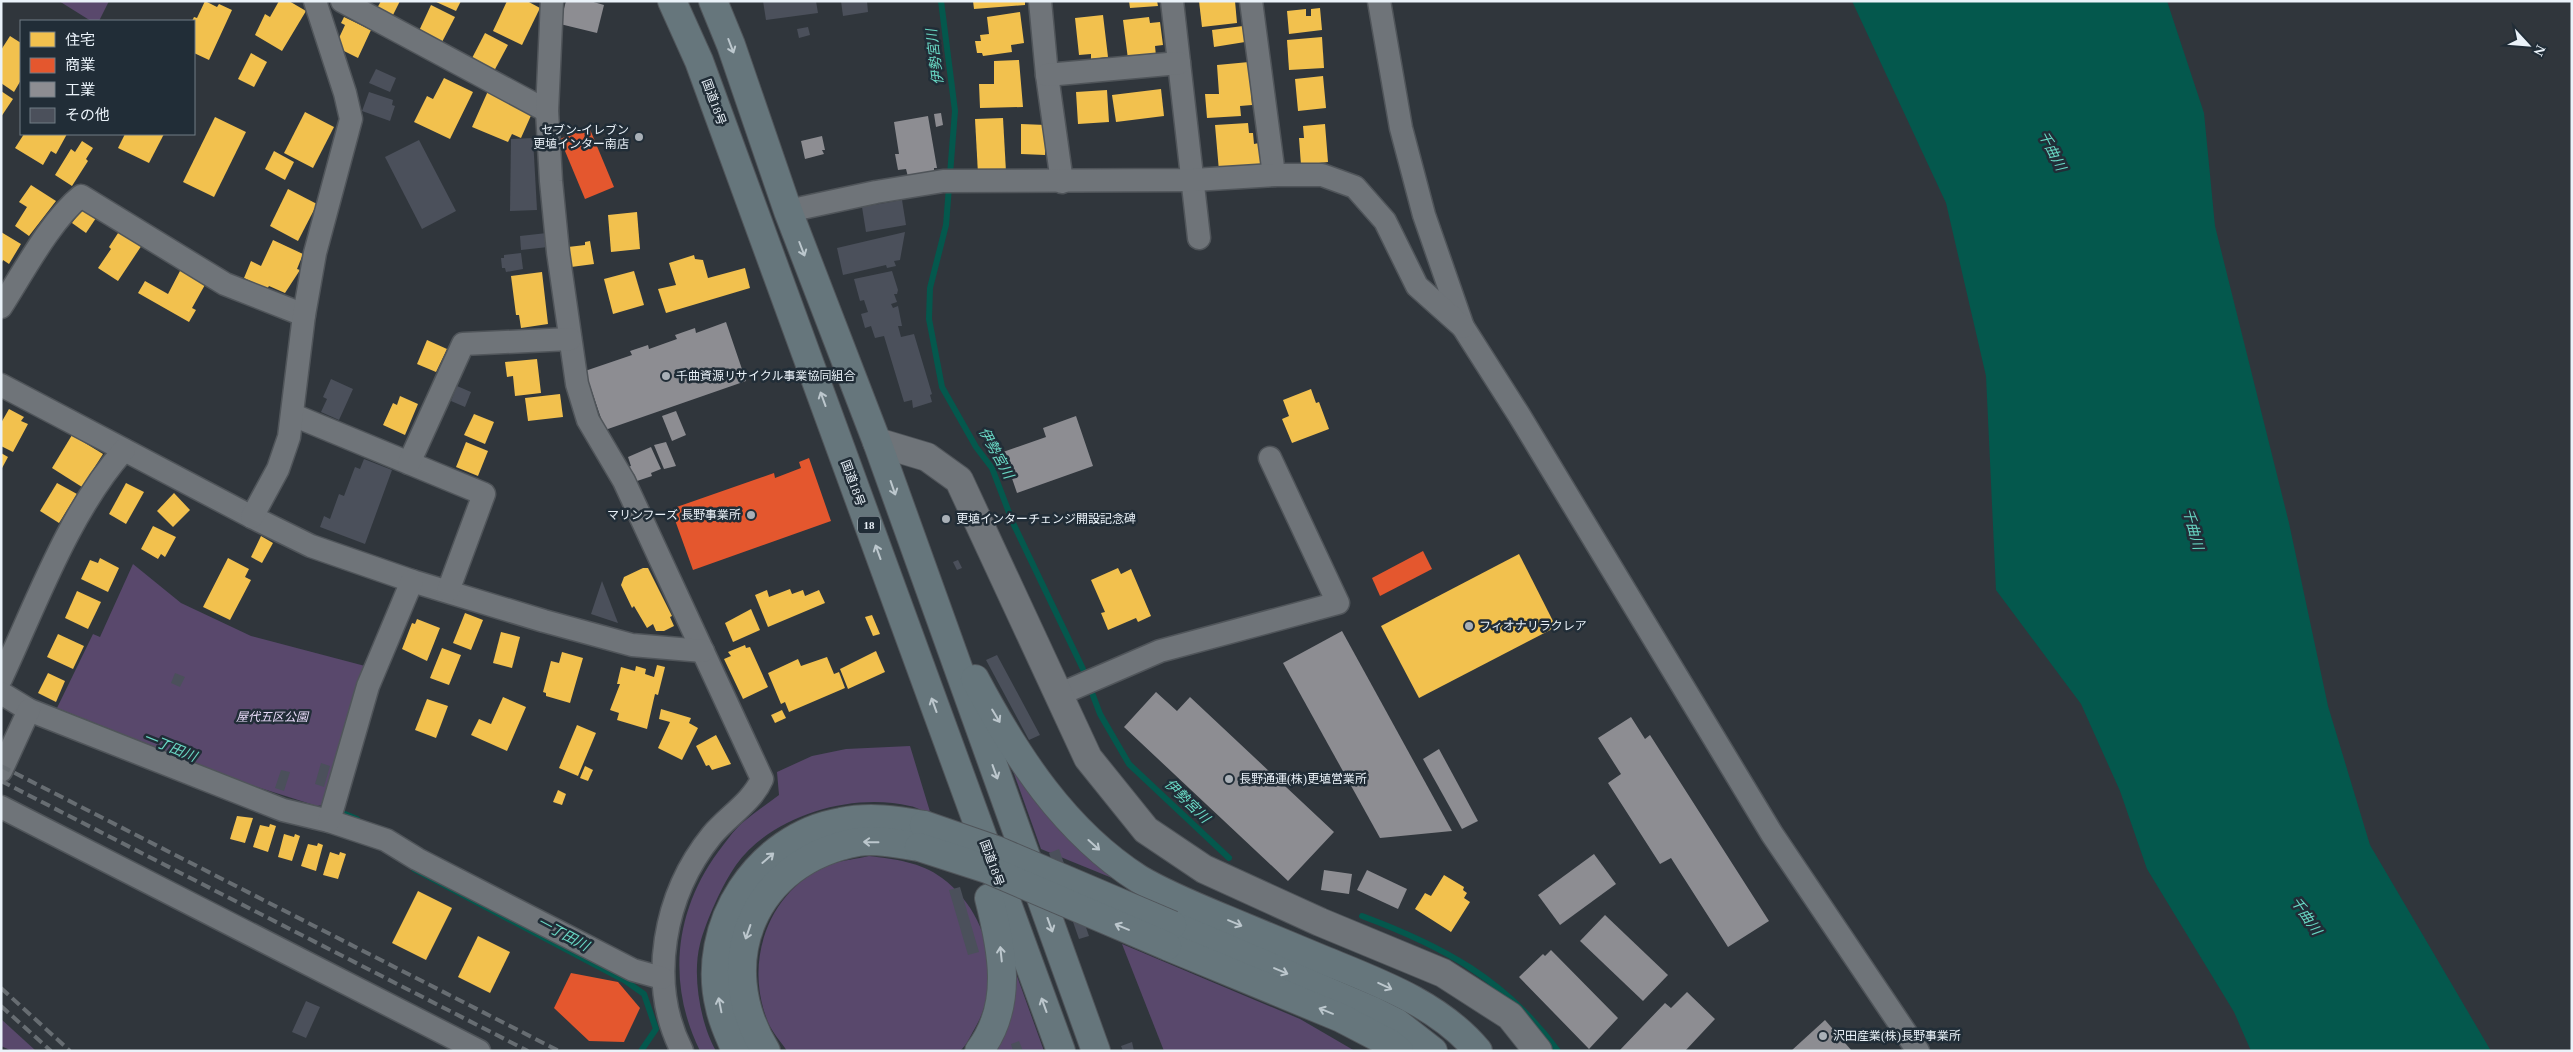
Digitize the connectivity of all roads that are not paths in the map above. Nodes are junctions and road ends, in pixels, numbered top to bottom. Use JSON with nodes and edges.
{"nodes":[{"id":1,"x":314,"y":1,"type":"edge"},
{"id":2,"x":342,"y":1,"type":"edge"},
{"id":3,"x":552,"y":1,"type":"edge"},
{"id":4,"x":672,"y":1,"type":"edge"},
{"id":5,"x":713,"y":1,"type":"edge"},
{"id":6,"x":1040,"y":1,"type":"edge"},
{"id":7,"x":1172,"y":1,"type":"edge"},
{"id":8,"x":1251,"y":1,"type":"edge"},
{"id":9,"x":1379,"y":1,"type":"edge"},
{"id":10,"x":1179,"y":63,"type":"junction"},
{"id":11,"x":1047,"y":75,"type":"junction"},
{"id":12,"x":547,"y":111,"type":"junction"},
{"id":13,"x":1274,"y":175,"type":"junction"},
{"id":14,"x":1194,"y":180,"type":"junction"},
{"id":15,"x":1062,"y":182,"type":"junction"},
{"id":16,"x":788,"y":211,"type":"junction"},
{"id":17,"x":1199,"y":238,"type":"dead end"},
{"id":18,"x":1,"y":307,"type":"edge"},
{"id":19,"x":304,"y":315,"type":"junction"},
{"id":20,"x":1463,"y":326,"type":"junction"},
{"id":21,"x":570,"y":339,"type":"junction"},
{"id":22,"x":1,"y":385,"type":"edge"},
{"id":23,"x":293,"y":415,"type":"junction"},
{"id":24,"x":877,"y":442,"type":"junction"},
{"id":25,"x":124,"y":450,"type":"junction"},
{"id":26,"x":1270,"y":458,"type":"dead end"},
{"id":27,"x":409,"y":463,"type":"junction"},
{"id":28,"x":252,"y":517,"type":"junction"},
{"id":29,"x":412,"y":581,"type":"junction"},
{"id":30,"x":448,"y":591,"type":"junction"},
{"id":31,"x":931,"y":596,"type":"junction"},
{"id":32,"x":703,"y":651,"type":"junction"},
{"id":33,"x":1,"y":679,"type":"edge"},
{"id":34,"x":1068,"y":691,"type":"junction"},
{"id":35,"x":1,"y":693,"type":"edge"},
{"id":36,"x":29,"y":710,"type":"junction"},
{"id":37,"x":943,"y":730,"type":"junction"},
{"id":38,"x":1,"y":770,"type":"edge"},
{"id":39,"x":1,"y":807,"type":"edge"},
{"id":40,"x":330,"y":821,"type":"junction"},
{"id":41,"x":922,"y":836,"type":"junction"},
{"id":42,"x":1169,"y":935,"type":"junction"},
{"id":43,"x":662,"y":978,"type":"junction"},
{"id":44,"x":672,"y":1045,"type":"edge"},
{"id":45,"x":479,"y":1051,"type":"edge"},
{"id":46,"x":736,"y":1051,"type":"edge"},
{"id":47,"x":766,"y":1051,"type":"edge"},
{"id":48,"x":980,"y":1051,"type":"edge"},
{"id":49,"x":1061,"y":1051,"type":"edge"},
{"id":50,"x":1096,"y":1051,"type":"edge"},
{"id":51,"x":1399,"y":1051,"type":"edge"},
{"id":52,"x":1433,"y":1051,"type":"edge"},
{"id":53,"x":1478,"y":1051,"type":"edge"},
{"id":54,"x":1538,"y":1051,"type":"edge"},
{"id":55,"x":1918,"y":1051,"type":"edge"}],
"edges":[{"from":1,"to":19,"type":"street"},
{"from":2,"to":12,"type":"street"},
{"from":3,"to":12,"type":"street"},
{"from":37,"to":4,"type":"highway","name":"国道18号","number":"18","one_way":true},
{"from":5,"to":16,"type":"highway","one_way":true},
{"from":6,"to":11,"type":"street"},
{"from":7,"to":10,"type":"street"},
{"from":8,"to":13,"type":"street"},
{"from":9,"to":20,"type":"street"},
{"from":10,"to":11,"type":"street"},
{"from":10,"to":14,"type":"street"},
{"from":11,"to":15,"type":"street"},
{"from":12,"to":21,"type":"street"},
{"from":13,"to":14,"type":"street"},
{"from":13,"to":20,"type":"street"},
{"from":14,"to":15,"type":"street"},
{"from":14,"to":17,"type":"street"},
{"from":15,"to":16,"type":"street"},
{"from":16,"to":24,"type":"highway","one_way":true},
{"from":18,"to":19,"type":"street"},
{"from":19,"to":23,"type":"street"},
{"from":20,"to":55,"type":"street"},
{"from":21,"to":27,"type":"street"},
{"from":21,"to":32,"type":"street"},
{"from":22,"to":25,"type":"street"},
{"from":23,"to":27,"type":"street"},
{"from":23,"to":28,"type":"street"},
{"from":24,"to":31,"type":"highway","one_way":true},
{"from":24,"to":34,"type":"street"},
{"from":25,"to":28,"type":"street"},
{"from":25,"to":33,"type":"street"},
{"from":26,"to":34,"type":"street"},
{"from":27,"to":30,"type":"street"},
{"from":28,"to":29,"type":"street"},
{"from":29,"to":30,"type":"street"},
{"from":29,"to":40,"type":"street"},
{"from":30,"to":32,"type":"street"},
{"from":31,"to":50,"type":"highway","one_way":true},
{"from":31,"to":53,"type":"highway","one_way":true},
{"from":32,"to":43,"type":"street"},
{"from":34,"to":54,"type":"street"},
{"from":35,"to":36,"type":"street"},
{"from":36,"to":38,"type":"street"},
{"from":36,"to":40,"type":"street"},
{"from":48,"to":37,"type":"highway","one_way":true},
{"from":49,"to":37,"type":"highway","name":"国道18号","number":"18","one_way":true},
{"from":39,"to":45,"type":"street"},
{"from":40,"to":43,"type":"street"},
{"from":41,"to":42,"type":"highway","bridge":true},
{"from":46,"to":41,"type":"highway","one_way":true},
{"from":41,"to":47,"type":"highway","one_way":true},
{"from":51,"to":42,"type":"highway","one_way":true},
{"from":42,"to":52,"type":"highway","one_way":true},
{"from":43,"to":44,"type":"street"}]}
